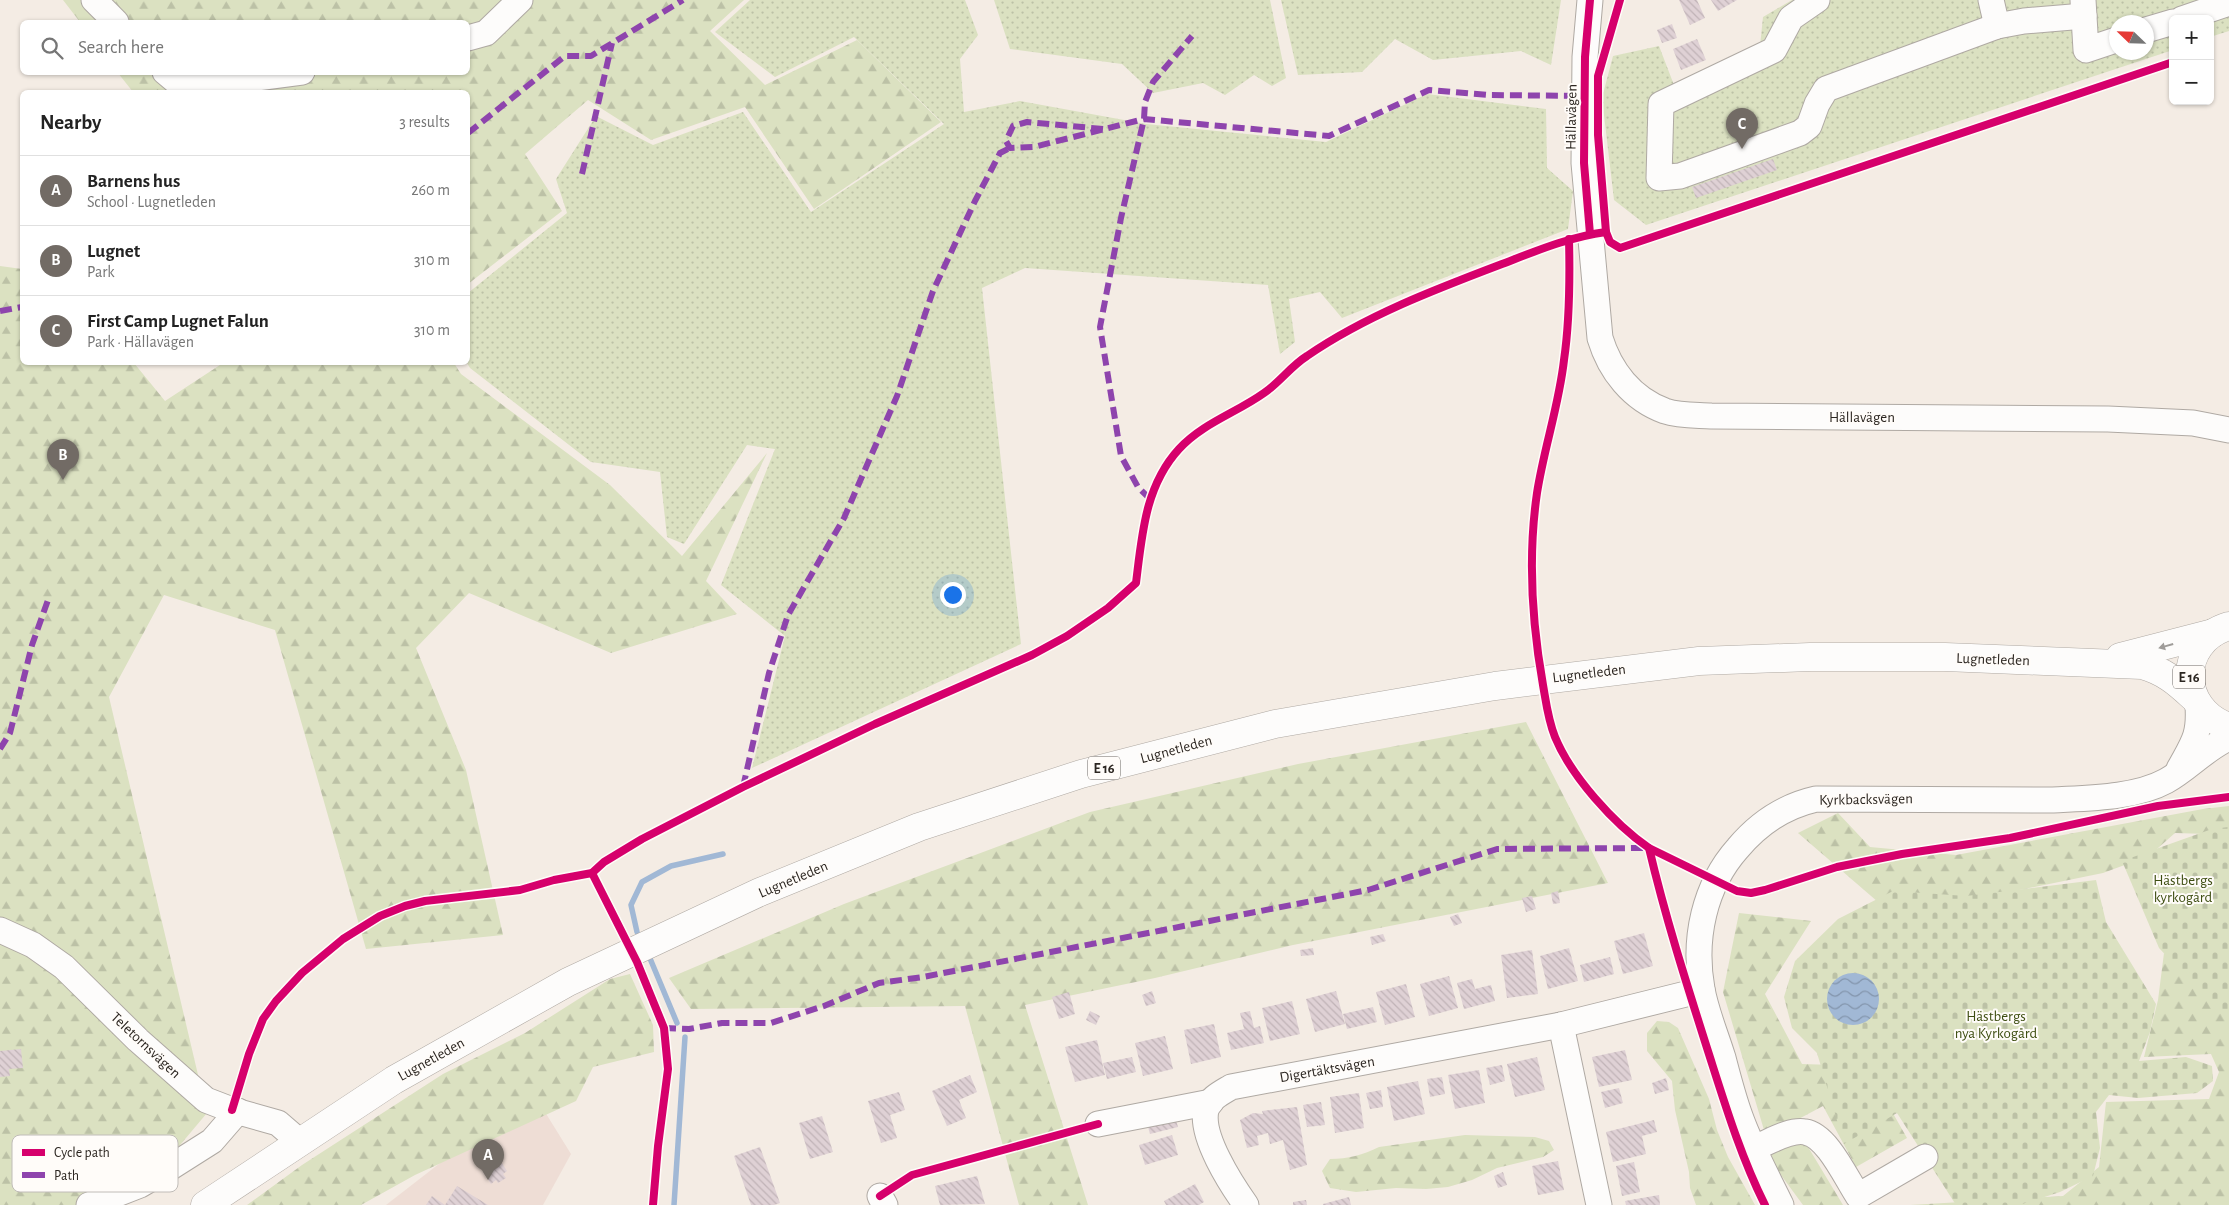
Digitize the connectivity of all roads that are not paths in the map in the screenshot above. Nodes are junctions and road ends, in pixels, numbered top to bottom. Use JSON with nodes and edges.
{"nodes":[{"id":1,"x":94,"y":0,"type":"edge"},
{"id":2,"x":520,"y":0,"type":"edge"},
{"id":3,"x":1590,"y":0,"type":"edge"},
{"id":4,"x":1817,"y":0,"type":"edge"},
{"id":5,"x":1991,"y":0,"type":"edge"},
{"id":6,"x":2229,"y":3,"type":"edge"},
{"id":7,"x":2084,"y":8,"type":"edge"},
{"id":8,"x":2194,"y":15,"type":"edge"},
{"id":9,"x":114,"y":20,"type":"edge"},
{"id":10,"x":2169,"y":23,"type":"edge"},
{"id":11,"x":1998,"y":26,"type":"junction"},
{"id":12,"x":2154,"y":28,"type":"edge"},
{"id":13,"x":470,"y":37,"type":"edge"},
{"id":14,"x":2109,"y":42,"type":"edge"},
{"id":15,"x":169,"y":75,"type":"edge"},
{"id":16,"x":280,"y":75,"type":"edge"},
{"id":17,"x":2229,"y":430,"type":"edge"},
{"id":18,"x":2221,"y":630,"type":"edge"},
{"id":19,"x":2097,"y":662,"type":"junction"},
{"id":20,"x":2196,"y":701,"type":"junction"},
{"id":21,"x":2229,"y":727,"type":"edge"},
{"id":22,"x":2229,"y":738,"type":"edge"},
{"id":23,"x":2177,"y":773,"type":"junction"},
{"id":24,"x":0,"y":930,"type":"edge"},
{"id":25,"x":1702,"y":990,"type":"junction"},
{"id":26,"x":1561,"y":1025,"type":"junction"},
{"id":27,"x":1211,"y":1102,"type":"junction"},
{"id":28,"x":238,"y":1111,"type":"junction"},
{"id":29,"x":1098,"y":1124,"type":"dead end"},
{"id":30,"x":300,"y":1142,"type":"junction"},
{"id":31,"x":1754,"y":1148,"type":"junction"},
{"id":32,"x":1925,"y":1157,"type":"dead end"},
{"id":33,"x":178,"y":1163,"type":"edge"},
{"id":34,"x":122,"y":1192,"type":"edge"},
{"id":35,"x":89,"y":1205,"type":"edge"},
{"id":36,"x":205,"y":1205,"type":"edge"},
{"id":37,"x":1246,"y":1205,"type":"edge"},
{"id":38,"x":1599,"y":1205,"type":"edge"},
{"id":39,"x":1782,"y":1205,"type":"edge"}],
"edges":[{"from":1,"to":9,"type":"street"},
{"from":2,"to":13,"type":"street"},
{"from":3,"to":17,"type":"street","name":"Hällavägen"},
{"from":4,"to":11,"type":"street"},
{"from":5,"to":11,"type":"street"},
{"from":6,"to":8,"type":"street"},
{"from":7,"to":11,"type":"street"},
{"from":7,"to":14,"type":"street"},
{"from":10,"to":12,"type":"street"},
{"from":15,"to":16,"type":"street"},
{"from":18,"to":19,"type":"highway","name":"Lugnetleden","number":"E 16","one_way":true},
{"from":18,"to":20,"type":"highway","number":"E 16"},
{"from":19,"to":20,"type":"highway","name":"Lugnetleden","number":"E 16"},
{"from":19,"to":30,"type":"highway","name":"Lugnetleden","number":"E 16"},
{"from":20,"to":21,"type":"highway","number":"E 16"},
{"from":20,"to":23,"type":"street","name":"Kyrkbacksvägen"},
{"from":22,"to":23,"type":"street","name":"Kyrkbacksvägen"},
{"from":23,"to":25,"type":"street","name":"Kyrkbacksvägen"},
{"from":24,"to":28,"type":"street","name":"Teletornsvägen"},
{"from":25,"to":26,"type":"street","name":"Digertäktsvägen"},
{"from":25,"to":31,"type":"street","name":"Kyrkbacksvägen"},
{"from":26,"to":27,"type":"street","name":"Digertäktsvägen"},
{"from":26,"to":38,"type":"street"},
{"from":27,"to":29,"type":"street"},
{"from":27,"to":37,"type":"street"},
{"from":28,"to":30,"type":"street","name":"Teletornsvägen"},
{"from":28,"to":33,"type":"street"},
{"from":30,"to":36,"type":"highway","name":"Lugnetleden","number":"E 16"},
{"from":31,"to":32,"type":"street"},
{"from":31,"to":39,"type":"street","name":"Kyrkbacksvägen"},
{"from":34,"to":35,"type":"street"}]}
